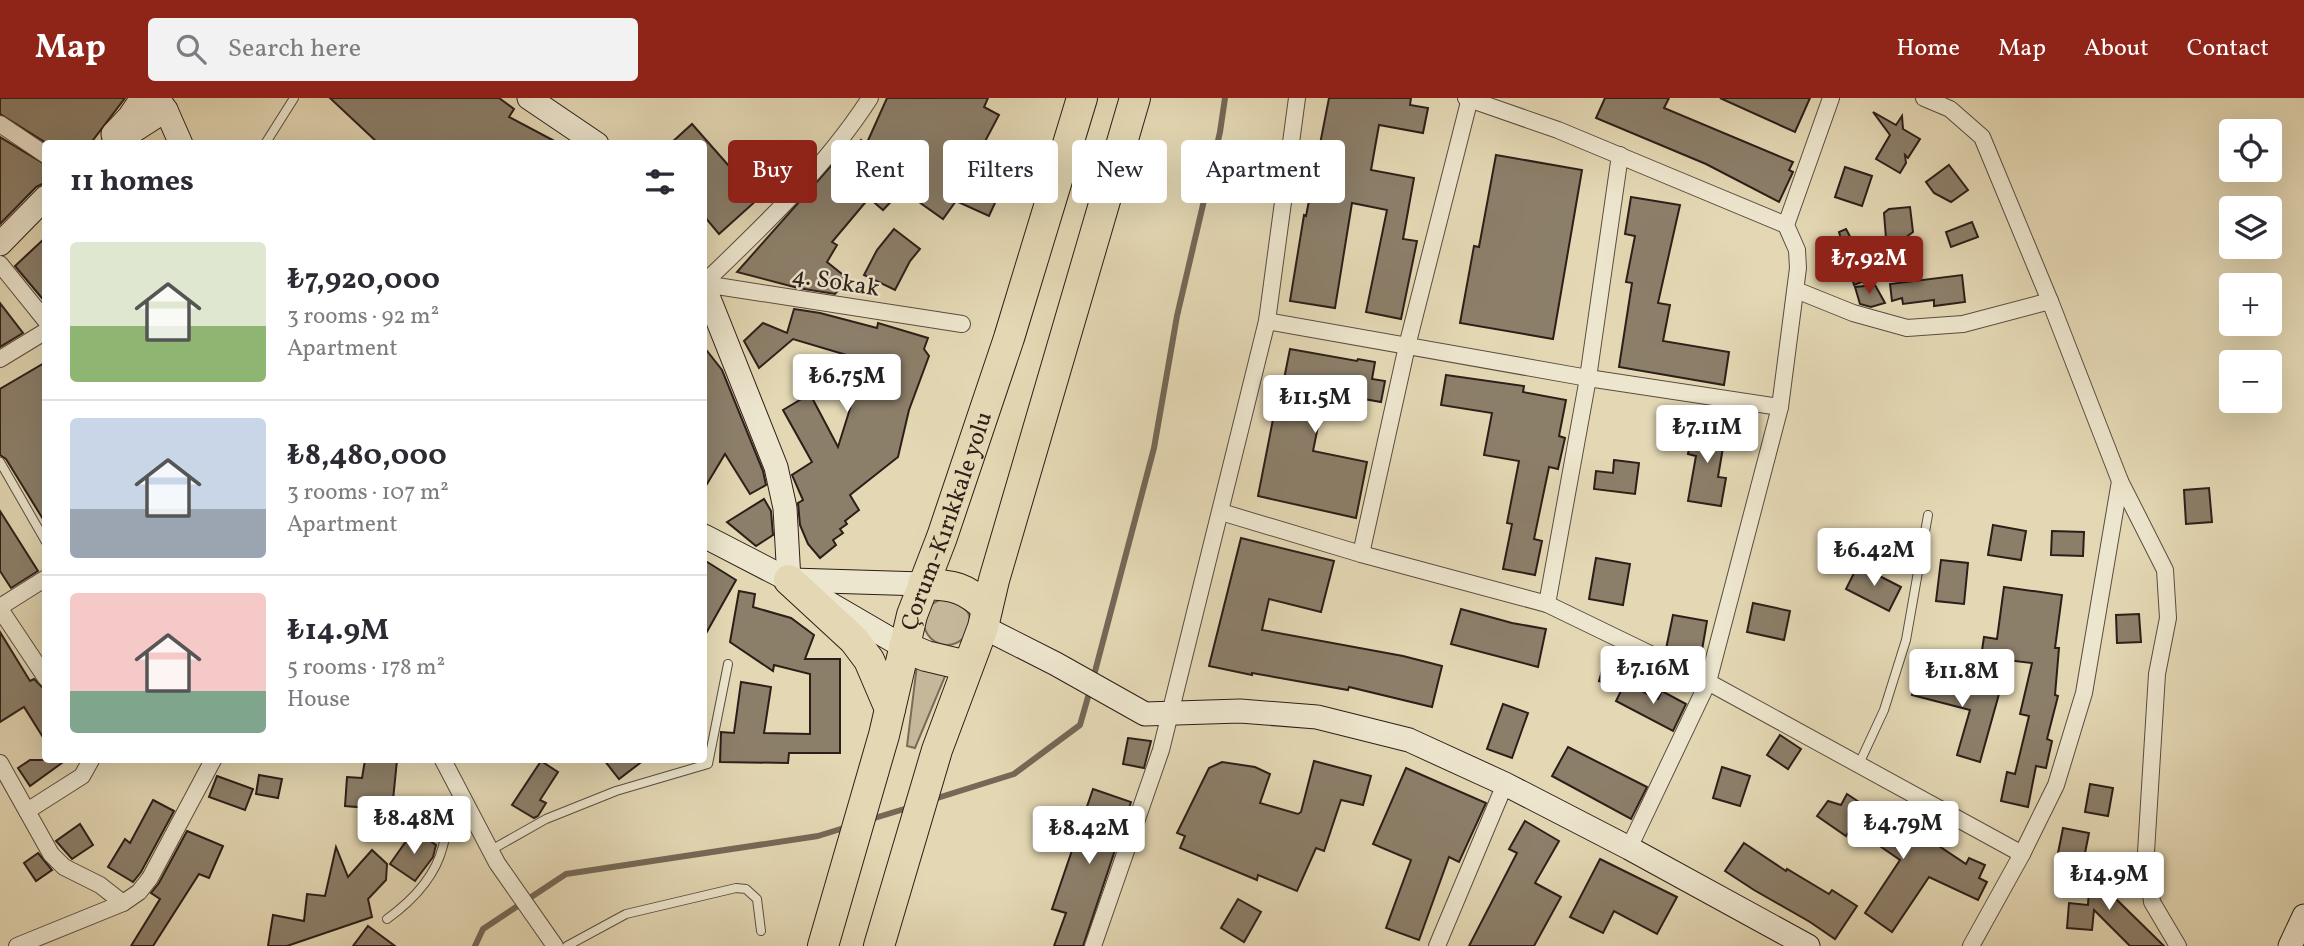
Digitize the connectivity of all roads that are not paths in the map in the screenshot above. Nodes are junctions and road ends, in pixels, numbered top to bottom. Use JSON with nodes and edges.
{"nodes":[{"id":1,"x":142,"y":98,"type":"edge"},
{"id":2,"x":294,"y":98,"type":"edge"},
{"id":3,"x":529,"y":98,"type":"edge"},
{"id":4,"x":870,"y":98,"type":"edge"},
{"id":5,"x":1082,"y":98,"type":"edge"},
{"id":6,"x":1135,"y":98,"type":"edge"},
{"id":7,"x":1297,"y":98,"type":"edge"},
{"id":8,"x":1469,"y":98,"type":"edge"},
{"id":9,"x":1830,"y":98,"type":"edge"},
{"id":10,"x":1924,"y":98,"type":"edge"},
{"id":11,"x":163,"y":102,"type":"edge"},
{"id":12,"x":0,"y":124,"type":"edge"},
{"id":13,"x":107,"y":140,"type":"edge"},
{"id":14,"x":118,"y":140,"type":"edge"},
{"id":15,"x":179,"y":140,"type":"edge"},
{"id":16,"x":268,"y":140,"type":"edge"},
{"id":17,"x":591,"y":140,"type":"edge"},
{"id":18,"x":42,"y":152,"type":"edge"},
{"id":19,"x":1620,"y":155,"type":"junction"},
{"id":20,"x":42,"y":201,"type":"edge"},
{"id":21,"x":1786,"y":225,"type":"junction"},
{"id":22,"x":0,"y":244,"type":"edge"},
{"id":23,"x":0,"y":264,"type":"edge"},
{"id":24,"x":707,"y":281,"type":"edge"},
{"id":25,"x":707,"y":284,"type":"edge"},
{"id":26,"x":1796,"y":289,"type":"junction"},
{"id":27,"x":707,"y":292,"type":"edge"},
{"id":28,"x":2050,"y":301,"type":"junction"},
{"id":29,"x":42,"y":316,"type":"edge"},
{"id":30,"x":1267,"y":321,"type":"junction"},
{"id":31,"x":962,"y":324,"type":"dead end"},
{"id":32,"x":42,"y":333,"type":"edge"},
{"id":33,"x":1407,"y":346,"type":"junction"},
{"id":34,"x":0,"y":359,"type":"edge"},
{"id":35,"x":1588,"y":378,"type":"junction"},
{"id":36,"x":1780,"y":407,"type":"junction"},
{"id":37,"x":0,"y":462,"type":"edge"},
{"id":38,"x":2120,"y":481,"type":"junction"},
{"id":39,"x":1221,"y":512,"type":"junction"},
{"id":40,"x":1928,"y":515,"type":"dead end"},
{"id":41,"x":42,"y":535,"type":"edge"},
{"id":42,"x":707,"y":538,"type":"edge"},
{"id":43,"x":1362,"y":554,"type":"junction"},
{"id":44,"x":789,"y":579,"type":"junction"},
{"id":45,"x":42,"y":581,"type":"edge"},
{"id":46,"x":923,"y":584,"type":"junction"},
{"id":47,"x":1548,"y":604,"type":"junction"},
{"id":48,"x":0,"y":608,"type":"edge"},
{"id":49,"x":985,"y":618,"type":"junction"},
{"id":50,"x":904,"y":647,"type":"junction"},
{"id":51,"x":728,"y":664,"type":"dead end"},
{"id":52,"x":968,"y":666,"type":"junction"},
{"id":53,"x":42,"y":672,"type":"edge"},
{"id":54,"x":1708,"y":682,"type":"junction"},
{"id":55,"x":1169,"y":714,"type":"junction"},
{"id":56,"x":887,"y":722,"type":"junction"},
{"id":57,"x":0,"y":762,"type":"edge"},
{"id":58,"x":89,"y":763,"type":"edge"},
{"id":59,"x":211,"y":763,"type":"edge"},
{"id":60,"x":445,"y":763,"type":"edge"},
{"id":61,"x":1859,"y":764,"type":"junction"},
{"id":62,"x":1505,"y":784,"type":"junction"},
{"id":63,"x":462,"y":796,"type":"junction"},
{"id":64,"x":27,"y":811,"type":"junction"},
{"id":65,"x":1629,"y":848,"type":"junction"},
{"id":66,"x":2022,"y":854,"type":"junction"},
{"id":67,"x":494,"y":856,"type":"junction"},
{"id":68,"x":123,"y":903,"type":"junction"},
{"id":69,"x":2304,"y":916,"type":"edge"},
{"id":70,"x":387,"y":919,"type":"dead end"},
{"id":71,"x":761,"y":930,"type":"dead end"},
{"id":72,"x":1797,"y":943,"type":"edge"},
{"id":73,"x":17,"y":946,"type":"edge"},
{"id":74,"x":555,"y":946,"type":"edge"},
{"id":75,"x":567,"y":946,"type":"edge"},
{"id":76,"x":823,"y":946,"type":"edge"},
{"id":77,"x":878,"y":946,"type":"edge"},
{"id":78,"x":1093,"y":946,"type":"edge"},
{"id":79,"x":1437,"y":946,"type":"edge"},
{"id":80,"x":1971,"y":946,"type":"edge"},
{"id":81,"x":2178,"y":946,"type":"edge"},
{"id":82,"x":2290,"y":946,"type":"edge"}],
"edges":[{"from":1,"to":13,"type":"street"},
{"from":2,"to":16,"type":"lane"},
{"from":3,"to":17,"type":"street"},
{"from":4,"to":24,"type":"street"},
{"from":5,"to":46,"type":"highway","name":"Çorum-Kırıkkale yolu"},
{"from":6,"to":49,"type":"highway"},
{"from":7,"to":30,"type":"street"},
{"from":8,"to":19,"type":"street"},
{"from":8,"to":33,"type":"street"},
{"from":9,"to":21,"type":"street"},
{"from":10,"to":28,"type":"street"},
{"from":11,"to":14,"type":"street"},
{"from":11,"to":15,"type":"street"},
{"from":12,"to":18,"type":"street"},
{"from":19,"to":21,"type":"street"},
{"from":19,"to":35,"type":"street"},
{"from":20,"to":22,"type":"street"},
{"from":21,"to":26,"type":"street"},
{"from":23,"to":29,"type":"street"},
{"from":25,"to":31,"type":"street","name":"4. Sokak"},
{"from":26,"to":28,"type":"street"},
{"from":26,"to":36,"type":"street"},
{"from":27,"to":44,"type":"street"},
{"from":28,"to":38,"type":"street"},
{"from":30,"to":33,"type":"street"},
{"from":30,"to":39,"type":"street"},
{"from":32,"to":34,"type":"street"},
{"from":33,"to":35,"type":"street"},
{"from":33,"to":43,"type":"street"},
{"from":35,"to":36,"type":"street"},
{"from":35,"to":47,"type":"street"},
{"from":36,"to":54,"type":"street"},
{"from":37,"to":41,"type":"lane"},
{"from":38,"to":66,"type":"street"},
{"from":38,"to":81,"type":"street"},
{"from":39,"to":43,"type":"street"},
{"from":39,"to":55,"type":"street"},
{"from":40,"to":61,"type":"lane"},
{"from":42,"to":44,"type":"street"},
{"from":43,"to":47,"type":"street"},
{"from":44,"to":46,"type":"street"},
{"from":44,"to":50,"type":"street"},
{"from":44,"to":56,"type":"highway"},
{"from":45,"to":48,"type":"street"},
{"from":46,"to":49,"type":"highway"},
{"from":46,"to":50,"type":"highway","name":"Çorum-Kırıkkale yolu"},
{"from":47,"to":54,"type":"street"},
{"from":48,"to":53,"type":"street"},
{"from":49,"to":52,"type":"highway"},
{"from":49,"to":55,"type":"street"},
{"from":50,"to":52,"type":"highway"},
{"from":50,"to":56,"type":"highway","name":"Çorum-Kırıkkale yolu"},
{"from":51,"to":67,"type":"lane"},
{"from":52,"to":77,"type":"highway"},
{"from":54,"to":61,"type":"street"},
{"from":54,"to":65,"type":"street"},
{"from":55,"to":62,"type":"street"},
{"from":55,"to":78,"type":"street"},
{"from":56,"to":76,"type":"highway","name":"Çorum-Kırıkkale yolu"},
{"from":57,"to":64,"type":"street"},
{"from":58,"to":64,"type":"street"},
{"from":59,"to":68,"type":"street"},
{"from":60,"to":63,"type":"street"},
{"from":61,"to":66,"type":"street"},
{"from":62,"to":65,"type":"street"},
{"from":62,"to":79,"type":"street"},
{"from":63,"to":67,"type":"street"},
{"from":63,"to":70,"type":"lane"},
{"from":64,"to":68,"type":"street"},
{"from":65,"to":72,"type":"street"},
{"from":66,"to":80,"type":"street"},
{"from":67,"to":74,"type":"street"},
{"from":68,"to":73,"type":"street"},
{"from":69,"to":82,"type":"street"},
{"from":71,"to":75,"type":"lane"}]}
